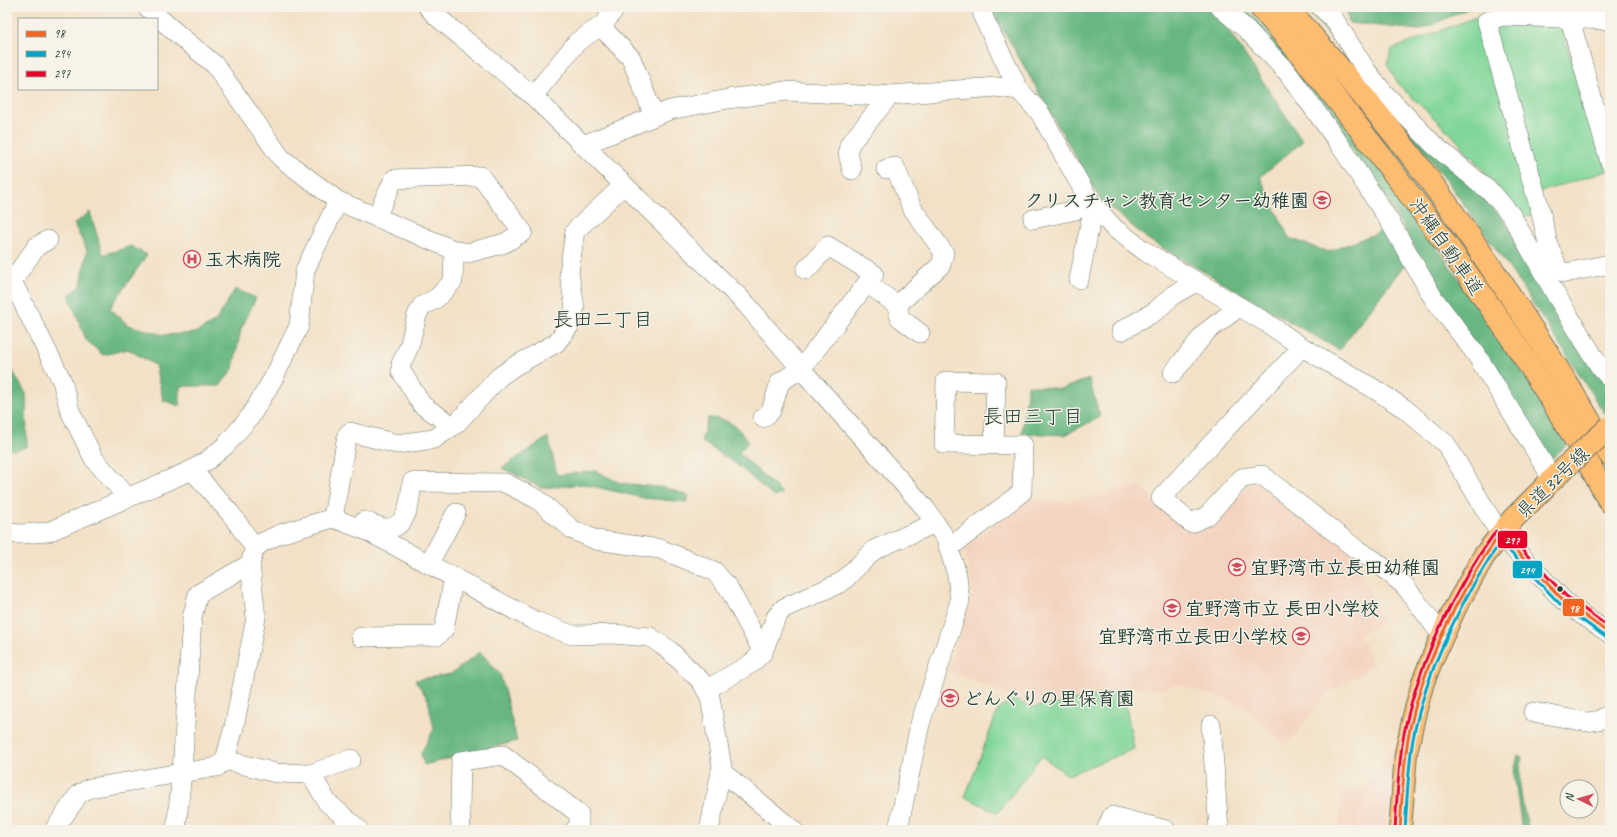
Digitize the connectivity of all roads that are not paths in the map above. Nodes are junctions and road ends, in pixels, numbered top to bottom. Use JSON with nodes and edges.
{"nodes":[{"id":1,"x":147,"y":7,"type":"edge"},
{"id":2,"x":428,"y":7,"type":"edge"},
{"id":3,"x":616,"y":7,"type":"edge"},
{"id":4,"x":981,"y":7,"type":"edge"},
{"id":5,"x":1220,"y":7,"type":"edge"},
{"id":6,"x":1260,"y":7,"type":"edge"},
{"id":7,"x":1287,"y":7,"type":"edge"},
{"id":8,"x":1322,"y":7,"type":"edge"},
{"id":9,"x":1570,"y":19,"type":"junction"},
{"id":10,"x":1610,"y":20,"type":"edge"},
{"id":11,"x":604,"y":24,"type":"junction"},
{"id":12,"x":1019,"y":90,"type":"junction"},
{"id":13,"x":890,"y":95,"type":"junction"},
{"id":14,"x":532,"y":96,"type":"junction"},
{"id":15,"x":654,"y":116,"type":"junction"},
{"id":16,"x":583,"y":145,"type":"junction"},
{"id":17,"x":1610,"y":162,"type":"edge"},
{"id":18,"x":886,"y":169,"type":"dead end"},
{"id":19,"x":852,"y":170,"type":"dead end"},
{"id":20,"x":624,"y":185,"type":"junction"},
{"id":21,"x":338,"y":201,"type":"junction"},
{"id":22,"x":1091,"y":202,"type":"junction"},
{"id":23,"x":376,"y":217,"type":"junction"},
{"id":24,"x":1033,"y":219,"type":"dead end"},
{"id":25,"x":48,"y":240,"type":"dead end"},
{"id":26,"x":1540,"y":247,"type":"junction"},
{"id":27,"x":454,"y":250,"type":"junction"},
{"id":28,"x":1610,"y":264,"type":"edge"},
{"id":29,"x":806,"y":270,"type":"dead end"},
{"id":30,"x":1079,"y":279,"type":"dead end"},
{"id":31,"x":1196,"y":282,"type":"junction"},
{"id":32,"x":867,"y":283,"type":"junction"},
{"id":33,"x":896,"y":305,"type":"junction"},
{"id":34,"x":1239,"y":307,"type":"junction"},
{"id":35,"x":1121,"y":331,"type":"dead end"},
{"id":36,"x":920,"y":332,"type":"dead end"},
{"id":37,"x":1302,"y":347,"type":"junction"},
{"id":38,"x":800,"y":369,"type":"junction"},
{"id":39,"x":1172,"y":373,"type":"dead end"},
{"id":40,"x":1610,"y":378,"type":"edge"},
{"id":41,"x":763,"y":418,"type":"dead end"},
{"id":42,"x":453,"y":426,"type":"junction"},
{"id":43,"x":1610,"y":427,"type":"edge"},
{"id":44,"x":994,"y":444,"type":"dead end"},
{"id":45,"x":1610,"y":455,"type":"edge"},
{"id":46,"x":192,"y":470,"type":"junction"},
{"id":47,"x":1556,"y":476,"type":"junction"},
{"id":48,"x":128,"y":498,"type":"junction"},
{"id":49,"x":1610,"y":502,"type":"edge"},
{"id":50,"x":456,"y":513,"type":"dead end"},
{"id":51,"x":333,"y":517,"type":"junction"},
{"id":52,"x":936,"y":523,"type":"junction"},
{"id":53,"x":7,"y":533,"type":"edge"},
{"id":54,"x":1500,"y":534,"type":"junction"},
{"id":55,"x":949,"y":548,"type":"junction"},
{"id":56,"x":253,"y":556,"type":"junction"},
{"id":57,"x":429,"y":563,"type":"junction"},
{"id":58,"x":454,"y":577,"type":"junction"},
{"id":59,"x":1610,"y":634,"type":"edge"},
{"id":60,"x":361,"y":637,"type":"dead end"},
{"id":61,"x":1443,"y":637,"type":"junction"},
{"id":62,"x":763,"y":652,"type":"junction"},
{"id":63,"x":706,"y":690,"type":"junction"},
{"id":64,"x":1533,"y":712,"type":"dead end"},
{"id":65,"x":1610,"y":714,"type":"edge"},
{"id":66,"x":1211,"y":725,"type":"dead end"},
{"id":67,"x":350,"y":759,"type":"dead end"},
{"id":68,"x":225,"y":760,"type":"junction"},
{"id":69,"x":721,"y":770,"type":"junction"},
{"id":70,"x":182,"y":772,"type":"junction"},
{"id":71,"x":311,"y":774,"type":"junction"},
{"id":72,"x":338,"y":821,"type":"edge"},
{"id":73,"x":54,"y":830,"type":"edge"},
{"id":74,"x":176,"y":830,"type":"edge"},
{"id":75,"x":359,"y":830,"type":"edge"},
{"id":76,"x":461,"y":830,"type":"edge"},
{"id":77,"x":575,"y":830,"type":"edge"},
{"id":78,"x":709,"y":830,"type":"edge"},
{"id":79,"x":793,"y":830,"type":"edge"},
{"id":80,"x":898,"y":830,"type":"edge"},
{"id":81,"x":1106,"y":830,"type":"edge"},
{"id":82,"x":1166,"y":830,"type":"edge"},
{"id":83,"x":1219,"y":830,"type":"edge"},
{"id":84,"x":1400,"y":830,"type":"edge"}],
"edges":[{"from":1,"to":21,"type":"street"},
{"from":2,"to":14,"type":"street"},
{"from":3,"to":11,"type":"street"},
{"from":4,"to":12,"type":"street"},
{"from":5,"to":47,"type":"street"},
{"from":6,"to":49,"type":"main road","name":"沖縄自動車道"},
{"from":7,"to":45,"type":"main road","name":"沖縄自動車道"},
{"from":8,"to":26,"type":"street"},
{"from":9,"to":10,"type":"street"},
{"from":9,"to":17,"type":"street"},
{"from":9,"to":26,"type":"street"},
{"from":11,"to":14,"type":"street"},
{"from":11,"to":15,"type":"street"},
{"from":12,"to":13,"type":"street"},
{"from":12,"to":22,"type":"street"},
{"from":13,"to":15,"type":"street"},
{"from":13,"to":19,"type":"street"},
{"from":14,"to":16,"type":"street"},
{"from":15,"to":16,"type":"street"},
{"from":16,"to":20,"type":"street"},
{"from":18,"to":33,"type":"street"},
{"from":20,"to":38,"type":"street"},
{"from":20,"to":42,"type":"street"},
{"from":21,"to":23,"type":"street"},
{"from":21,"to":46,"type":"street"},
{"from":22,"to":24,"type":"street"},
{"from":22,"to":30,"type":"street"},
{"from":22,"to":31,"type":"street"},
{"from":23,"to":27,"type":"street"},
{"from":23,"to":27,"type":"street"},
{"from":25,"to":48,"type":"street"},
{"from":26,"to":28,"type":"street"},
{"from":26,"to":40,"type":"street"},
{"from":27,"to":42,"type":"street"},
{"from":29,"to":32,"type":"street"},
{"from":31,"to":34,"type":"street"},
{"from":31,"to":35,"type":"street"},
{"from":32,"to":33,"type":"street"},
{"from":32,"to":38,"type":"street"},
{"from":33,"to":36,"type":"street"},
{"from":34,"to":37,"type":"street"},
{"from":34,"to":39,"type":"street"},
{"from":37,"to":54,"type":"street"},
{"from":37,"to":61,"type":"street"},
{"from":38,"to":41,"type":"street"},
{"from":38,"to":52,"type":"street"},
{"from":42,"to":51,"type":"street"},
{"from":43,"to":47,"type":"main road","name":"県道32号線","bridge":true},
{"from":44,"to":55,"type":"street"},
{"from":46,"to":48,"type":"street"},
{"from":46,"to":56,"type":"street"},
{"from":47,"to":54,"type":"main road","name":"県道32号線"},
{"from":48,"to":53,"type":"street"},
{"from":50,"to":57,"type":"street"},
{"from":51,"to":56,"type":"street"},
{"from":51,"to":57,"type":"street"},
{"from":51,"to":62,"type":"street"},
{"from":52,"to":55,"type":"street"},
{"from":52,"to":62,"type":"street"},
{"from":54,"to":59,"type":"street"},
{"from":54,"to":61,"type":"main road","name":"県道32号線"},
{"from":55,"to":80,"type":"street"},
{"from":56,"to":68,"type":"street"},
{"from":56,"to":70,"type":"street"},
{"from":57,"to":58,"type":"street"},
{"from":58,"to":60,"type":"street"},
{"from":58,"to":63,"type":"street"},
{"from":61,"to":84,"type":"main road","name":"県道32号線"},
{"from":62,"to":63,"type":"street"},
{"from":63,"to":69,"type":"street"},
{"from":64,"to":65,"type":"street"},
{"from":66,"to":83,"type":"street"},
{"from":67,"to":71,"type":"street"},
{"from":68,"to":70,"type":"street"},
{"from":68,"to":71,"type":"street"},
{"from":69,"to":78,"type":"street"},
{"from":69,"to":79,"type":"street"},
{"from":70,"to":73,"type":"street"},
{"from":70,"to":74,"type":"street"},
{"from":71,"to":72,"type":"street"},
{"from":72,"to":75,"type":"street"},
{"from":76,"to":77,"type":"street"},
{"from":81,"to":82,"type":"street"}]}
